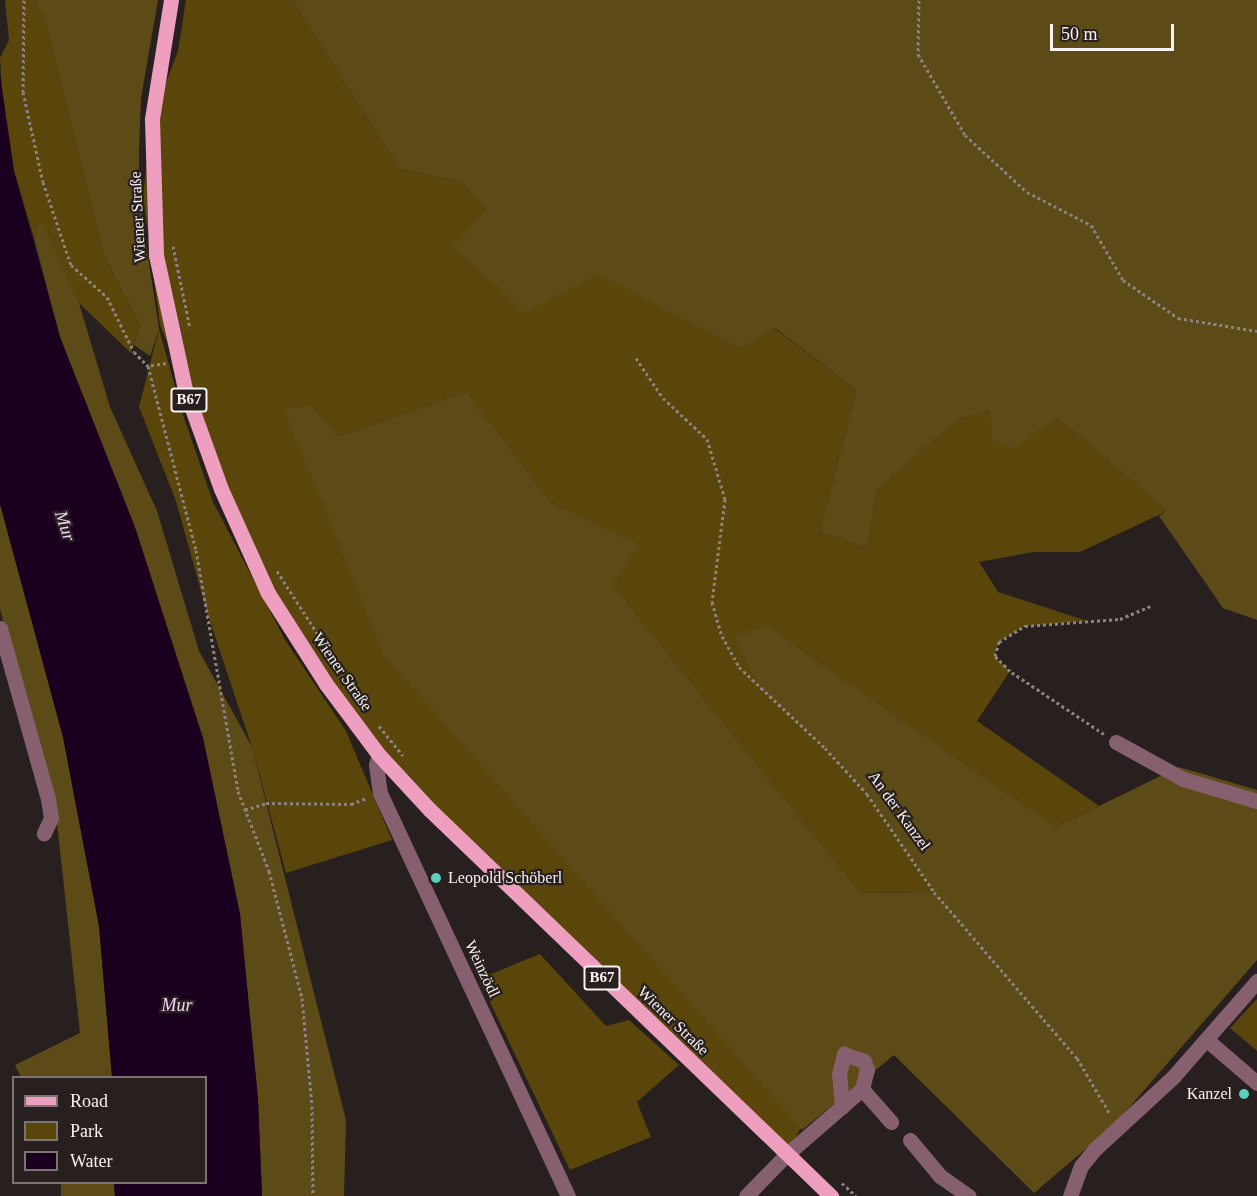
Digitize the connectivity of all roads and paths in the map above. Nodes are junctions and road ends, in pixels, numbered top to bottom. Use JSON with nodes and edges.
{"nodes":[{"id":1,"x":24,"y":0,"type":"edge"},
{"id":2,"x":171,"y":0,"type":"edge"},
{"id":3,"x":919,"y":0,"type":"edge"},
{"id":4,"x":172,"y":240,"type":"dead end"},
{"id":5,"x":1257,"y":331,"type":"edge"},
{"id":6,"x":192,"y":339,"type":"dead end"},
{"id":7,"x":636,"y":358,"type":"dead end"},
{"id":8,"x":176,"y":362,"type":"junction"},
{"id":9,"x":148,"y":366,"type":"junction"},
{"id":10,"x":273,"y":566,"type":"dead end"},
{"id":11,"x":1150,"y":606,"type":"dead end"},
{"id":12,"x":0,"y":628,"type":"edge"},
{"id":13,"x":372,"y":716,"type":"dead end"},
{"id":14,"x":378,"y":725,"type":"dead end"},
{"id":15,"x":1116,"y":742,"type":"joint"},
{"id":16,"x":379,"y":755,"type":"junction"},
{"id":17,"x":406,"y":759,"type":"dead end"},
{"id":18,"x":380,"y":793,"type":"junction"},
{"id":19,"x":1257,"y":801,"type":"edge"},
{"id":20,"x":245,"y":810,"type":"junction"},
{"id":21,"x":44,"y":833,"type":"dead end"},
{"id":22,"x":1257,"y":981,"type":"edge"},
{"id":23,"x":1207,"y":1040,"type":"junction"},
{"id":24,"x":839,"y":1074,"type":"junction"},
{"id":25,"x":1257,"y":1083,"type":"edge"},
{"id":26,"x":862,"y":1087,"type":"junction"},
{"id":27,"x":842,"y":1107,"type":"junction"},
{"id":28,"x":891,"y":1122,"type":"dead end"},
{"id":29,"x":1119,"y":1128,"type":"junction"},
{"id":30,"x":910,"y":1140,"type":"dead end"},
{"id":31,"x":787,"y":1154,"type":"junction"},
{"id":32,"x":840,"y":1181,"type":"dead end"},
{"id":33,"x":313,"y":1196,"type":"edge"},
{"id":34,"x":567,"y":1196,"type":"edge"},
{"id":35,"x":746,"y":1196,"type":"edge"},
{"id":36,"x":831,"y":1196,"type":"edge"},
{"id":37,"x":856,"y":1196,"type":"edge"},
{"id":38,"x":969,"y":1196,"type":"edge"},
{"id":39,"x":1070,"y":1196,"type":"edge"}],
"edges":[{"from":1,"to":9,"type":"path"},
{"from":2,"to":8,"type":"main road","name":"Wiener Straße","number":"B67"},
{"from":3,"to":5,"type":"path"},
{"from":4,"to":6,"type":"path"},
{"from":7,"to":29,"type":"path","name":"An der Kanzel"},
{"from":8,"to":9,"type":"path"},
{"from":8,"to":16,"type":"main road","name":"Wiener Straße","number":"B67"},
{"from":9,"to":20,"type":"path"},
{"from":10,"to":13,"type":"path"},
{"from":11,"to":15,"type":"path"},
{"from":12,"to":21,"type":"street"},
{"from":14,"to":17,"type":"path"},
{"from":15,"to":19,"type":"street"},
{"from":16,"to":18,"type":"street","name":"Weinzödl"},
{"from":16,"to":31,"type":"main road","name":"Wiener Straße","number":"B67"},
{"from":18,"to":20,"type":"path"},
{"from":18,"to":34,"type":"street","name":"Weinzödl"},
{"from":20,"to":33,"type":"path"},
{"from":22,"to":23,"type":"street"},
{"from":23,"to":25,"type":"street"},
{"from":23,"to":29,"type":"street"},
{"from":24,"to":26,"type":"street"},
{"from":24,"to":26,"type":"street"},
{"from":24,"to":27,"type":"street"},
{"from":26,"to":27,"type":"street"},
{"from":26,"to":28,"type":"street"},
{"from":27,"to":31,"type":"street"},
{"from":29,"to":39,"type":"street"},
{"from":30,"to":38,"type":"street"},
{"from":31,"to":35,"type":"street"},
{"from":31,"to":36,"type":"main road","name":"Wiener Straße","number":"B67"},
{"from":32,"to":37,"type":"path"}]}
